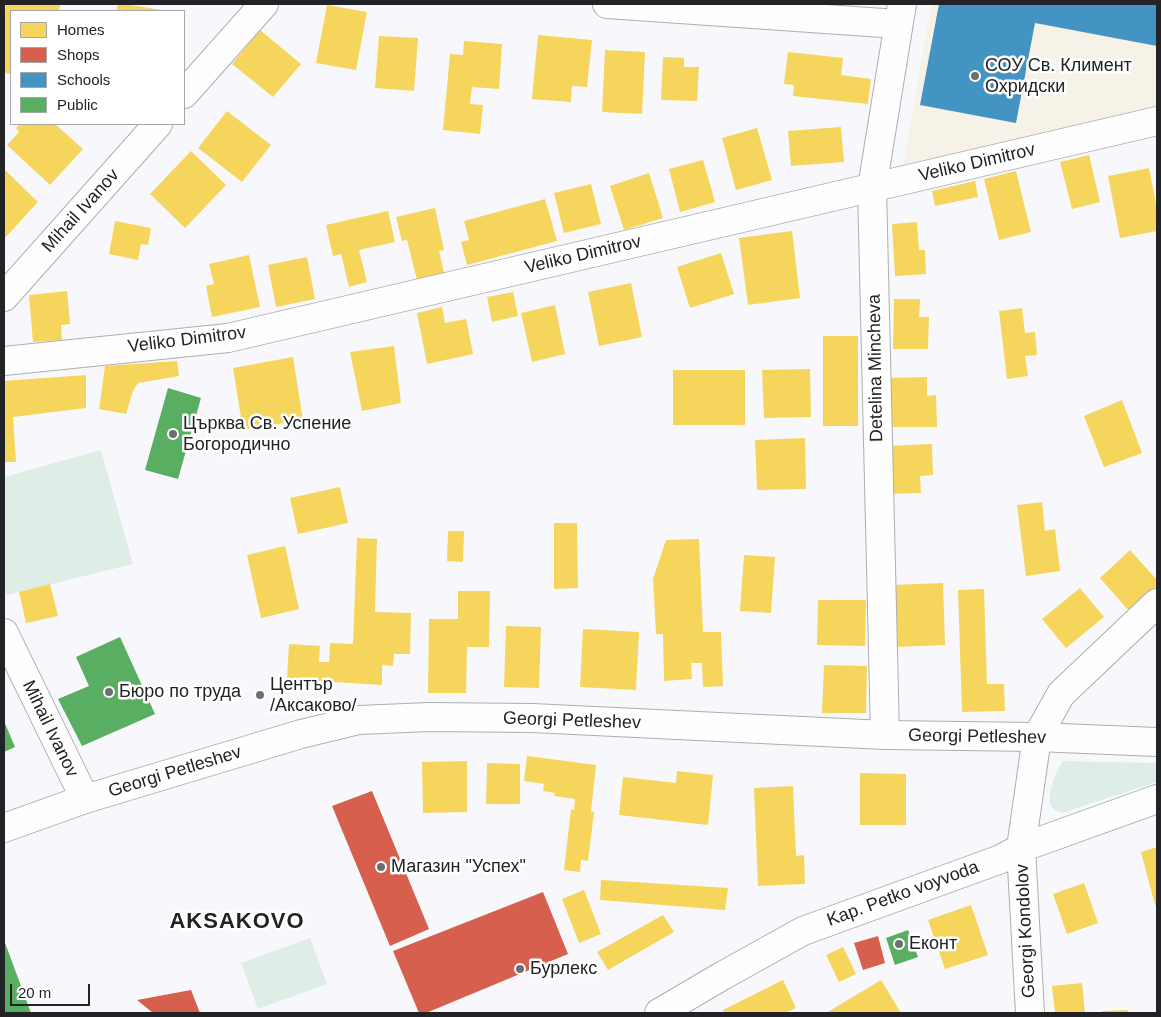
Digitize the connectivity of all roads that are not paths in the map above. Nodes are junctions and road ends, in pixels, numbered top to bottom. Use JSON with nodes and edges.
{"nodes":[{"id":1,"x":264,"y":4,"type":"edge"},
{"id":2,"x":607,"y":4,"type":"edge"},
{"id":3,"x":900,"y":14,"type":"edge"},
{"id":4,"x":185,"y":93,"type":"edge"},
{"id":5,"x":1157,"y":121,"type":"edge"},
{"id":6,"x":157,"y":125,"type":"edge"},
{"id":7,"x":872,"y":188,"type":"junction"},
{"id":8,"x":4,"y":297,"type":"edge"},
{"id":9,"x":4,"y":361,"type":"edge"},
{"id":10,"x":1157,"y":603,"type":"edge"},
{"id":11,"x":4,"y":633,"type":"edge"},
{"id":12,"x":885,"y":735,"type":"junction"},
{"id":13,"x":1037,"y":737,"type":"junction"},
{"id":14,"x":1157,"y":742,"type":"edge"},
{"id":15,"x":85,"y":799,"type":"junction"},
{"id":16,"x":1157,"y":799,"type":"edge"},
{"id":17,"x":4,"y":828,"type":"edge"},
{"id":18,"x":1021,"y":848,"type":"junction"},
{"id":19,"x":659,"y":1013,"type":"edge"},
{"id":20,"x":1030,"y":1013,"type":"edge"}],
"edges":[{"from":1,"to":4,"type":"street"},
{"from":2,"to":3,"type":"street"},
{"from":3,"to":7,"type":"street","name":"Detelina Mincheva"},
{"from":5,"to":7,"type":"street","name":"Veliko Dimitrov"},
{"from":6,"to":8,"type":"street","name":"Mihail Ivanov"},
{"from":7,"to":9,"type":"street","name":"Veliko Dimitrov"},
{"from":7,"to":12,"type":"street","name":"Detelina Mincheva"},
{"from":10,"to":13,"type":"street"},
{"from":11,"to":15,"type":"street","name":"Mihail Ivanov"},
{"from":12,"to":13,"type":"street","name":"Georgi Petleshev"},
{"from":12,"to":15,"type":"street","name":"Georgi Petleshev"},
{"from":13,"to":14,"type":"street","name":"Georgi Petleshev"},
{"from":13,"to":18,"type":"street","name":"Georgi Kondolov"},
{"from":15,"to":17,"type":"street","name":"Georgi Petleshev"},
{"from":16,"to":18,"type":"street","name":"Kap. Petko voyvoda"},
{"from":18,"to":19,"type":"street","name":"Kap. Petko voyvoda"},
{"from":18,"to":20,"type":"street","name":"Georgi Kondolov"}]}
